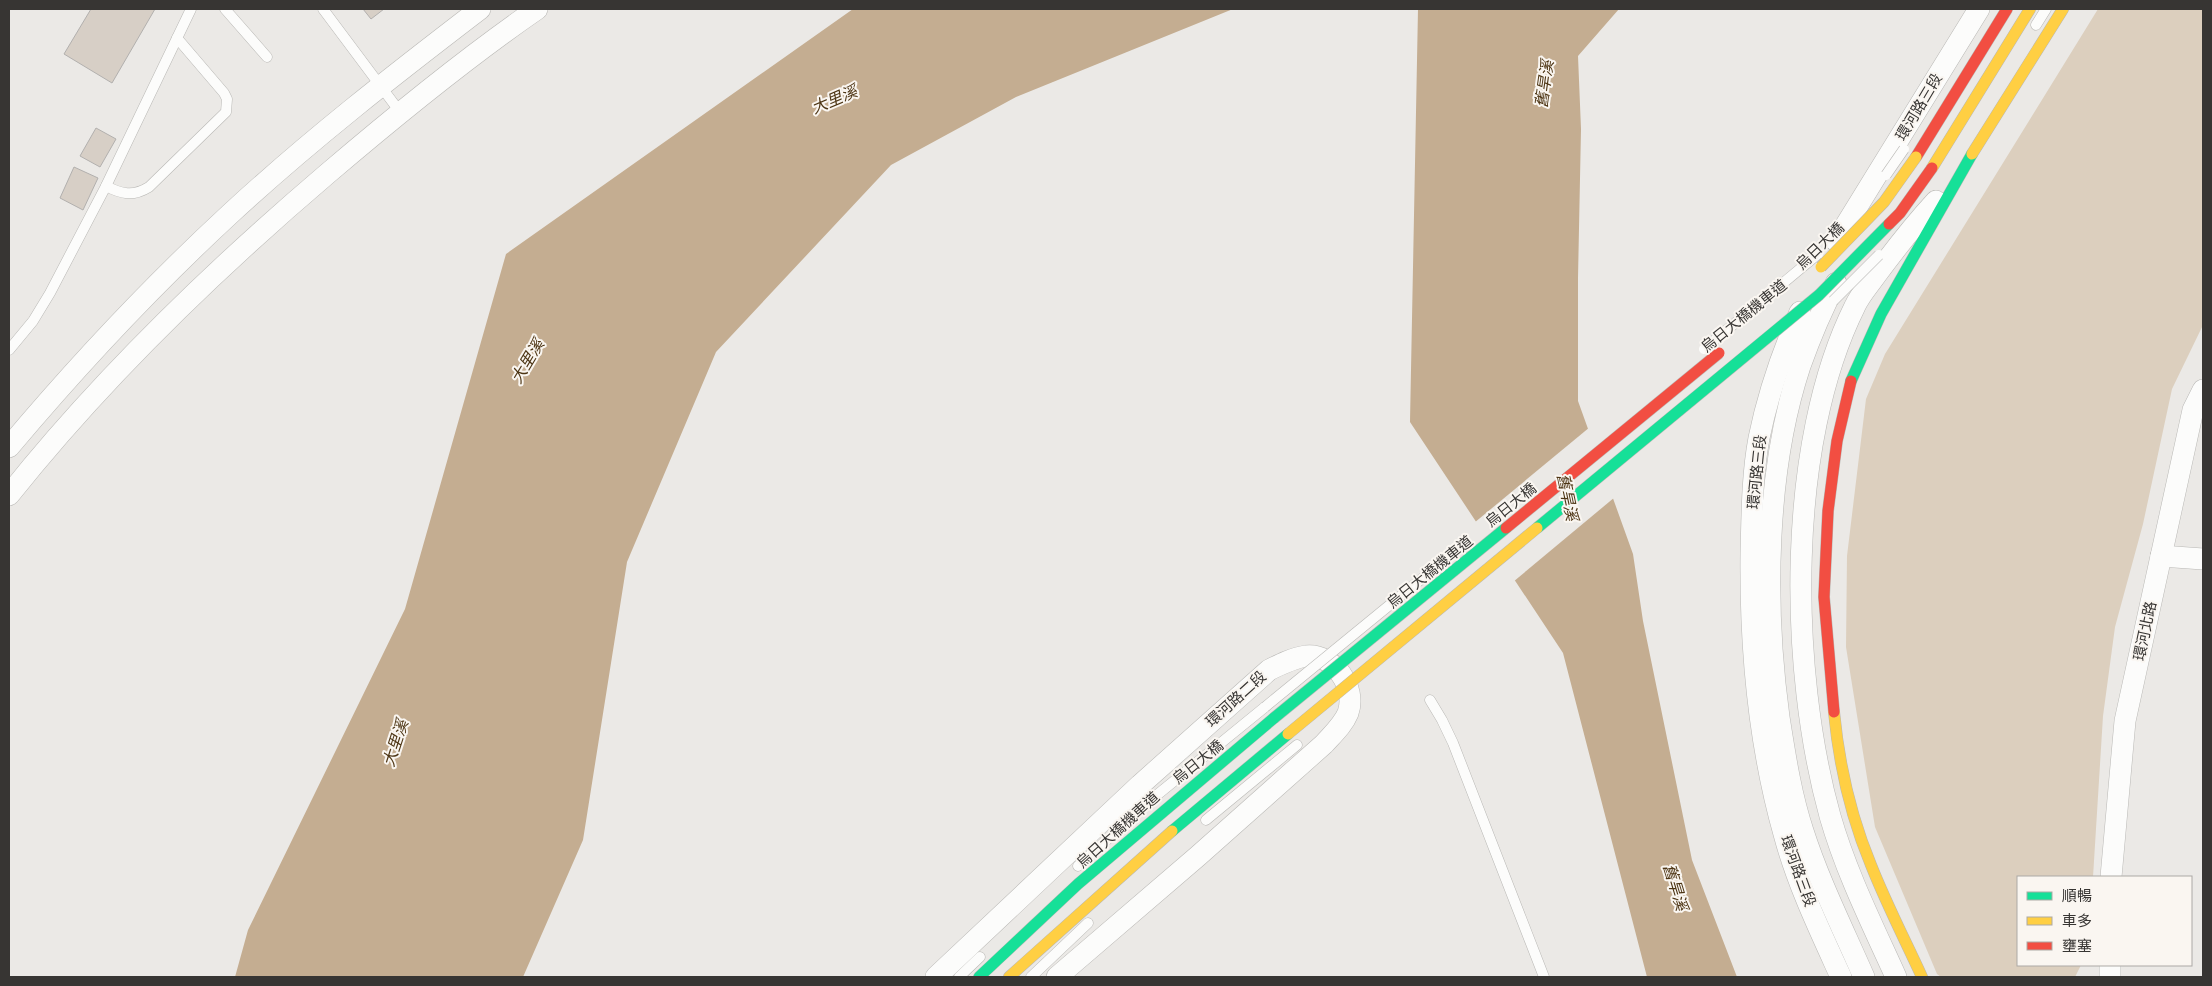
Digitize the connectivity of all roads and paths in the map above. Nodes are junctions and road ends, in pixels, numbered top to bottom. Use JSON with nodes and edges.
{"nodes":[{"id":1,"x":190,"y":9,"type":"edge"},
{"id":2,"x":225,"y":9,"type":"edge"},
{"id":3,"x":323,"y":9,"type":"edge"},
{"id":4,"x":480,"y":9,"type":"edge"},
{"id":5,"x":537,"y":9,"type":"edge"},
{"id":6,"x":1979,"y":9,"type":"edge"},
{"id":7,"x":1990,"y":9,"type":"edge"},
{"id":8,"x":1996,"y":9,"type":"edge"},
{"id":9,"x":2007,"y":9,"type":"edge"},
{"id":10,"x":2030,"y":9,"type":"edge"},
{"id":11,"x":2046,"y":9,"type":"edge"},
{"id":12,"x":2063,"y":9,"type":"edge"},
{"id":13,"x":2030,"y":34,"type":"dead end"},
{"id":14,"x":177,"y":38,"type":"junction"},
{"id":15,"x":267,"y":57,"type":"dead end"},
{"id":16,"x":381,"y":86,"type":"junction"},
{"id":17,"x":400,"y":112,"type":"junction"},
{"id":18,"x":1954,"y":183,"type":"junction"},
{"id":19,"x":106,"y":186,"type":"junction"},
{"id":20,"x":1932,"y":190,"type":"dead end"},
{"id":21,"x":1814,"y":274,"type":"dead end"},
{"id":22,"x":1732,"y":343,"type":"dead end"},
{"id":23,"x":9,"y":350,"type":"edge"},
{"id":24,"x":1773,"y":351,"type":"dead end"},
{"id":25,"x":1693,"y":358,"type":"dead end"},
{"id":26,"x":2203,"y":390,"type":"edge"},
{"id":27,"x":9,"y":447,"type":"edge"},
{"id":28,"x":9,"y":496,"type":"edge"},
{"id":29,"x":2161,"y":556,"type":"junction"},
{"id":30,"x":1448,"y":558,"type":"dead end"},
{"id":31,"x":2203,"y":559,"type":"edge"},
{"id":32,"x":1358,"y":694,"type":"dead end"},
{"id":33,"x":1430,"y":700,"type":"dead end"},
{"id":34,"x":1335,"y":713,"type":"dead end"},
{"id":35,"x":1304,"y":738,"type":"dead end"},
{"id":36,"x":1200,"y":825,"type":"dead end"},
{"id":37,"x":1070,"y":873,"type":"dead end"},
{"id":38,"x":2111,"y":876,"type":"edge"},
{"id":39,"x":1094,"y":917,"type":"dead end"},
{"id":40,"x":986,"y":951,"type":"dead end"},
{"id":41,"x":1063,"y":975,"type":"edge"},
{"id":42,"x":936,"y":977,"type":"edge"},
{"id":43,"x":959,"y":977,"type":"edge"},
{"id":44,"x":979,"y":977,"type":"edge"},
{"id":45,"x":1008,"y":977,"type":"edge"},
{"id":46,"x":1031,"y":977,"type":"edge"},
{"id":47,"x":1544,"y":977,"type":"edge"},
{"id":48,"x":1841,"y":977,"type":"edge"},
{"id":49,"x":1864,"y":977,"type":"edge"},
{"id":50,"x":1896,"y":977,"type":"edge"},
{"id":51,"x":1922,"y":977,"type":"edge"}],
"edges":[{"from":1,"to":14,"type":"lane"},
{"from":2,"to":15,"type":"lane"},
{"from":3,"to":16,"type":"lane"},
{"from":4,"to":16,"type":"street"},
{"from":5,"to":17,"type":"street"},
{"from":6,"to":48,"type":"street","name":"環河路三段"},
{"from":7,"to":25,"type":"lane","name":"烏日大橋機車道","bridge":true},
{"from":8,"to":49,"type":"street","name":"環河路三段"},
{"from":9,"to":21,"type":"street","name":"烏日大橋","bridge":true},
{"from":10,"to":45,"type":"street","bridge":true},
{"from":11,"to":13,"type":"lane"},
{"from":12,"to":18,"type":"street"},
{"from":14,"to":19,"type":"lane"},
{"from":14,"to":19,"type":"lane"},
{"from":16,"to":17,"type":"lane"},
{"from":16,"to":27,"type":"street"},
{"from":17,"to":28,"type":"street"},
{"from":18,"to":50,"type":"street"},
{"from":18,"to":51,"type":"street"},
{"from":19,"to":23,"type":"lane"},
{"from":20,"to":24,"type":"lane","bridge":true},
{"from":22,"to":44,"type":"street","name":"烏日大橋","bridge":true},
{"from":26,"to":29,"type":"street","name":"環河北路"},
{"from":29,"to":31,"type":"street"},
{"from":29,"to":38,"type":"street","name":"環河北路"},
{"from":30,"to":37,"type":"lane","name":"烏日大橋機車道","bridge":true},
{"from":32,"to":34,"type":"lane"},
{"from":33,"to":47,"type":"lane"},
{"from":35,"to":36,"type":"lane"},
{"from":39,"to":46,"type":"lane"},
{"from":40,"to":43,"type":"lane"},
{"from":41,"to":42,"type":"street","name":"環河路二段"}]}
